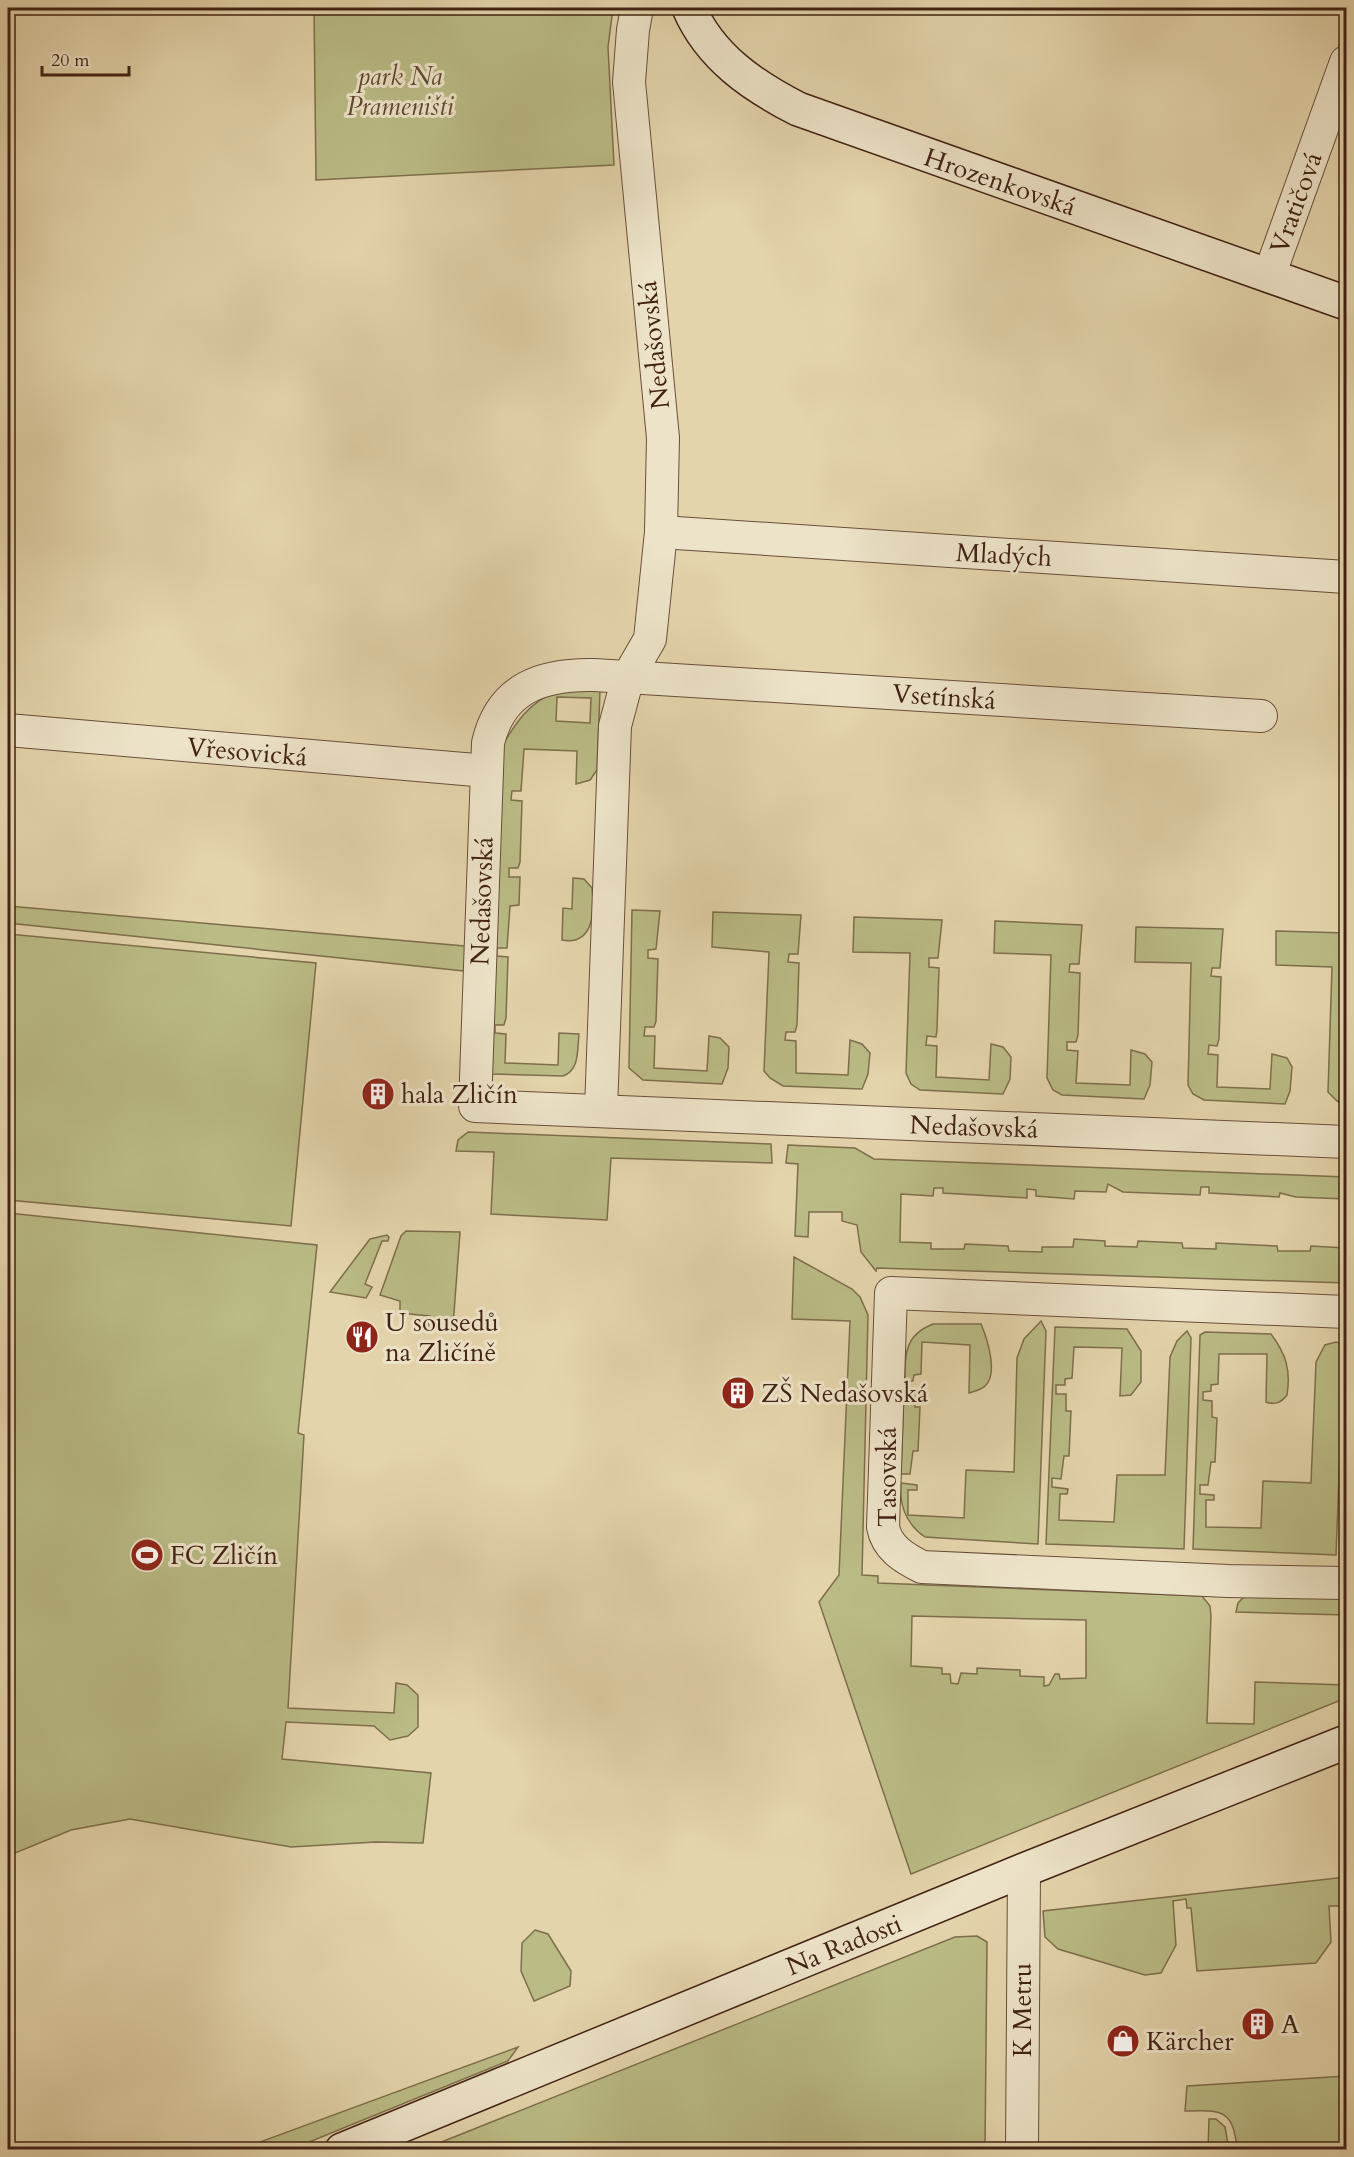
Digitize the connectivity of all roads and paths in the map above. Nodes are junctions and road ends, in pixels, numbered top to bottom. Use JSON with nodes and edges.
{"nodes":[{"id":1,"x":637,"y":8,"type":"edge"},
{"id":2,"x":689,"y":8,"type":"edge"},
{"id":3,"x":1347,"y":62,"type":"edge"},
{"id":4,"x":1269,"y":276,"type":"junction"},
{"id":5,"x":1347,"y":303,"type":"edge"},
{"id":6,"x":661,"y":532,"type":"junction"},
{"id":7,"x":1347,"y":577,"type":"edge"},
{"id":8,"x":628,"y":676,"type":"junction"},
{"id":9,"x":1261,"y":716,"type":"dead end"},
{"id":10,"x":8,"y":730,"type":"edge"},
{"id":11,"x":487,"y":771,"type":"junction"},
{"id":12,"x":601,"y":1110,"type":"junction"},
{"id":13,"x":1347,"y":1142,"type":"edge"},
{"id":14,"x":1347,"y":1312,"type":"edge"},
{"id":15,"x":1347,"y":1583,"type":"edge"},
{"id":16,"x":1347,"y":1742,"type":"edge"},
{"id":17,"x":1024,"y":1870,"type":"junction"},
{"id":18,"x":342,"y":2150,"type":"edge"},
{"id":19,"x":1022,"y":2150,"type":"edge"}],
"edges":[{"from":1,"to":6,"type":"street","name":"Nedašovská"},
{"from":2,"to":4,"type":"main road","name":"Hrozenkovská"},
{"from":3,"to":4,"type":"street","name":"Vratičová"},
{"from":4,"to":5,"type":"main road","name":"Hrozenkovská"},
{"from":6,"to":7,"type":"street","name":"Mladých"},
{"from":6,"to":8,"type":"street","name":"Nedašovská"},
{"from":8,"to":9,"type":"street","name":"Vsetínská"},
{"from":8,"to":11,"type":"street","name":"Nedašovská"},
{"from":8,"to":12,"type":"street","name":"Nedašovská"},
{"from":10,"to":11,"type":"street","name":"Vřesovická"},
{"from":11,"to":12,"type":"street","name":"Nedašovská"},
{"from":12,"to":13,"type":"street","name":"Nedašovská"},
{"from":14,"to":15,"type":"street","name":"Tasovská"},
{"from":16,"to":17,"type":"main road","name":"Na Radosti"},
{"from":17,"to":18,"type":"main road","name":"Na Radosti"},
{"from":17,"to":19,"type":"street","name":"K Metru"}]}
